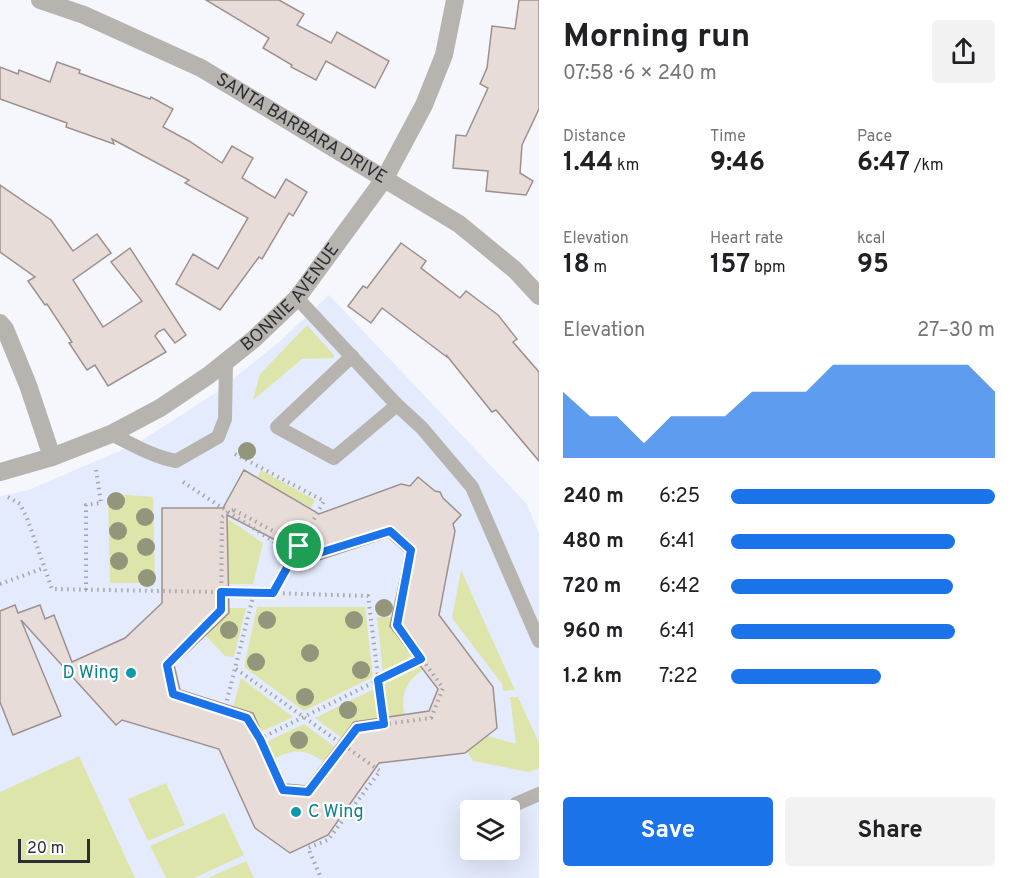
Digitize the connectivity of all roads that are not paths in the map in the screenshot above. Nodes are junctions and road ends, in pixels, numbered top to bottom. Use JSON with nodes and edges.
{"nodes":[{"id":1,"x":40,"y":0,"type":"edge"},
{"id":2,"x":455,"y":0,"type":"edge"},
{"id":3,"x":385,"y":178,"type":"junction"},
{"id":4,"x":539,"y":296,"type":"edge"},
{"id":5,"x":297,"y":298,"type":"junction"},
{"id":6,"x":0,"y":323,"type":"edge"},
{"id":7,"x":352,"y":356,"type":"junction"},
{"id":8,"x":226,"y":361,"type":"junction"},
{"id":9,"x":397,"y":405,"type":"junction"},
{"id":10,"x":111,"y":434,"type":"junction"},
{"id":11,"x":52,"y":458,"type":"junction"},
{"id":12,"x":0,"y":472,"type":"edge"},
{"id":13,"x":539,"y":641,"type":"edge"},
{"id":14,"x":539,"y":794,"type":"edge"},
{"id":15,"x":520,"y":802,"type":"edge"}],
"edges":[{"from":1,"to":3,"type":"street","name":"SANTA BARBARA DRIVE"},
{"from":2,"to":3,"type":"street","name":"BONNIE AVENUE"},
{"from":3,"to":4,"type":"street","name":"SANTA BARBARA DRIVE"},
{"from":3,"to":5,"type":"street","name":"BONNIE AVENUE"},
{"from":5,"to":7,"type":"lane"},
{"from":5,"to":8,"type":"street","name":"BONNIE AVENUE"},
{"from":6,"to":11,"type":"street"},
{"from":7,"to":9,"type":"lane"},
{"from":7,"to":9,"type":"lane"},
{"from":8,"to":10,"type":"street","name":"BONNIE AVENUE"},
{"from":8,"to":10,"type":"lane"},
{"from":9,"to":13,"type":"lane"},
{"from":10,"to":11,"type":"street","name":"BONNIE AVENUE"},
{"from":11,"to":12,"type":"street","name":"BONNIE AVENUE"},
{"from":14,"to":15,"type":"lane"}]}
